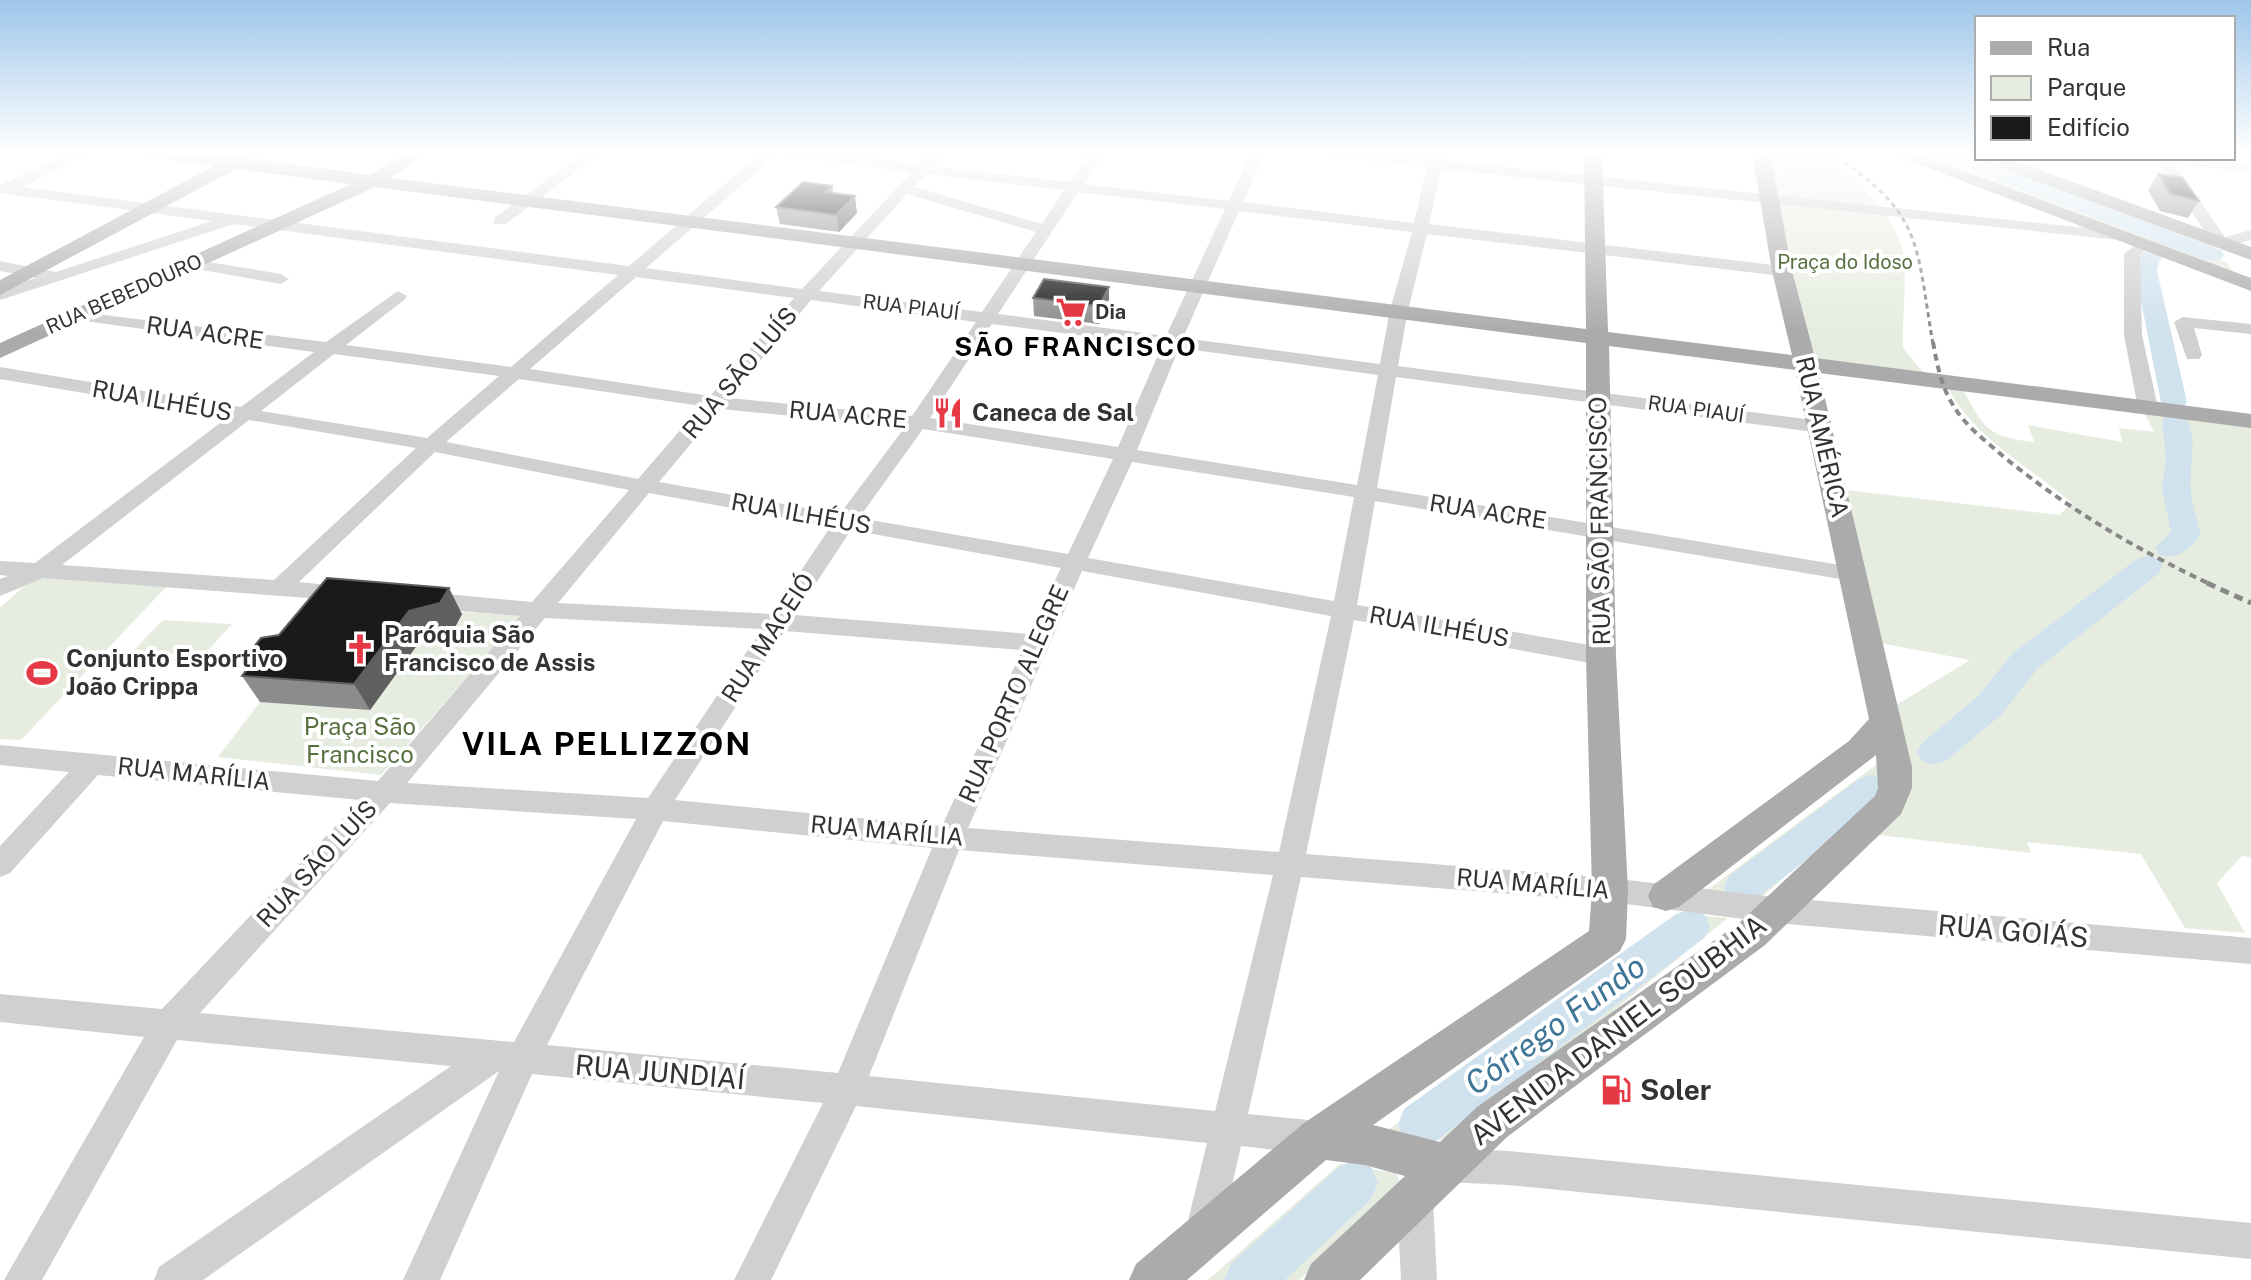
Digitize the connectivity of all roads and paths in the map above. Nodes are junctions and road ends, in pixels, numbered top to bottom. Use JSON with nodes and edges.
{"nodes":[{"id":1,"x":140,"y":212,"type":"edge"},
{"id":2,"x":177,"y":212,"type":"edge"},
{"id":3,"x":306,"y":212,"type":"edge"},
{"id":4,"x":513,"y":212,"type":"edge"},
{"id":5,"x":626,"y":212,"type":"edge"},
{"id":6,"x":703,"y":212,"type":"edge"},
{"id":7,"x":884,"y":212,"type":"edge"},
{"id":8,"x":1008,"y":212,"type":"edge"},
{"id":9,"x":1058,"y":212,"type":"edge"},
{"id":10,"x":1231,"y":212,"type":"edge"},
{"id":11,"x":1275,"y":212,"type":"edge"},
{"id":12,"x":1424,"y":212,"type":"edge"},
{"id":13,"x":1593,"y":212,"type":"edge"},
{"id":14,"x":1773,"y":212,"type":"edge"},
{"id":15,"x":1906,"y":212,"type":"edge"},
{"id":16,"x":2056,"y":212,"type":"edge"},
{"id":17,"x":2136,"y":212,"type":"edge"},
{"id":18,"x":2211,"y":212,"type":"edge"},
{"id":19,"x":235,"y":219,"type":"junction"},
{"id":20,"x":694,"y":220,"type":"junction"},
{"id":21,"x":500,"y":221,"type":"dead end"},
{"id":22,"x":280,"y":224,"type":"junction"},
{"id":23,"x":1421,"y":228,"type":"junction"},
{"id":24,"x":1046,"y":230,"type":"junction"},
{"id":25,"x":2119,"y":235,"type":"junction"},
{"id":26,"x":2238,"y":239,"type":"edge"},
{"id":27,"x":857,"y":241,"type":"junction"},
{"id":28,"x":2150,"y":246,"type":"junction"},
{"id":29,"x":1594,"y":247,"type":"junction"},
{"id":30,"x":1024,"y":262,"type":"junction"},
{"id":31,"x":191,"y":264,"type":"junction"},
{"id":32,"x":0,"y":266,"type":"edge"},
{"id":33,"x":34,"y":271,"type":"junction"},
{"id":34,"x":1782,"y":271,"type":"junction"},
{"id":35,"x":629,"y":272,"type":"junction"},
{"id":36,"x":56,"y":277,"type":"junction"},
{"id":37,"x":281,"y":279,"type":"dead end"},
{"id":38,"x":2249,"y":282,"type":"edge"},
{"id":39,"x":1199,"y":285,"type":"junction"},
{"id":40,"x":0,"y":292,"type":"edge"},
{"id":41,"x":807,"y":294,"type":"junction"},
{"id":42,"x":398,"y":296,"type":"dead end"},
{"id":43,"x":1399,"y":310,"type":"junction"},
{"id":44,"x":77,"y":315,"type":"junction"},
{"id":45,"x":988,"y":316,"type":"junction"},
{"id":46,"x":2251,"y":329,"type":"edge"},
{"id":47,"x":1598,"y":337,"type":"junction"},
{"id":48,"x":1175,"y":341,"type":"junction"},
{"id":49,"x":326,"y":349,"type":"junction"},
{"id":50,"x":0,"y":351,"type":"edge"},
{"id":51,"x":2193,"y":355,"type":"dead end"},
{"id":52,"x":1806,"y":363,"type":"junction"},
{"id":53,"x":1389,"y":368,"type":"junction"},
{"id":54,"x":0,"y":373,"type":"edge"},
{"id":55,"x":517,"y":373,"type":"junction"},
{"id":56,"x":1598,"y":396,"type":"junction"},
{"id":57,"x":717,"y":403,"type":"junction"},
{"id":58,"x":2148,"y":408,"type":"junction"},
{"id":59,"x":243,"y":415,"type":"junction"},
{"id":60,"x":2251,"y":421,"type":"edge"},
{"id":61,"x":918,"y":422,"type":"junction"},
{"id":62,"x":1821,"y":427,"type":"junction"},
{"id":63,"x":431,"y":445,"type":"junction"},
{"id":64,"x":1126,"y":454,"type":"junction"},
{"id":65,"x":643,"y":486,"type":"junction"},
{"id":66,"x":1367,"y":493,"type":"junction"},
{"id":67,"x":845,"y":522,"type":"junction"},
{"id":68,"x":1602,"y":530,"type":"junction"},
{"id":69,"x":1074,"y":563,"type":"junction"},
{"id":70,"x":0,"y":568,"type":"edge"},
{"id":71,"x":40,"y":571,"type":"junction"},
{"id":72,"x":1852,"y":574,"type":"junction"},
{"id":73,"x":280,"y":587,"type":"junction"},
{"id":74,"x":0,"y":588,"type":"edge"},
{"id":75,"x":371,"y":595,"type":"edge"},
{"id":76,"x":402,"y":598,"type":"edge"},
{"id":77,"x":538,"y":610,"type":"junction"},
{"id":78,"x":1344,"y":610,"type":"junction"},
{"id":79,"x":778,"y":622,"type":"junction"},
{"id":80,"x":1037,"y":643,"type":"junction"},
{"id":81,"x":1601,"y":656,"type":"junction"},
{"id":82,"x":1885,"y":721,"type":"junction"},
{"id":83,"x":0,"y":755,"type":"edge"},
{"id":84,"x":92,"y":764,"type":"junction"},
{"id":85,"x":384,"y":792,"type":"junction"},
{"id":86,"x":655,"y":809,"type":"junction"},
{"id":87,"x":950,"y":838,"type":"junction"},
{"id":88,"x":0,"y":865,"type":"edge"},
{"id":89,"x":1290,"y":865,"type":"junction"},
{"id":90,"x":1610,"y":890,"type":"junction"},
{"id":91,"x":1666,"y":896,"type":"junction"},
{"id":92,"x":1775,"y":910,"type":"junction"},
{"id":93,"x":2248,"y":956,"type":"edge"},
{"id":94,"x":0,"y":1008,"type":"edge"},
{"id":95,"x":169,"y":1024,"type":"junction"},
{"id":96,"x":507,"y":1058,"type":"junction"},
{"id":97,"x":848,"y":1088,"type":"junction"},
{"id":98,"x":1226,"y":1128,"type":"junction"},
{"id":99,"x":1319,"y":1138,"type":"junction"},
{"id":100,"x":1398,"y":1154,"type":"junction"},
{"id":101,"x":1446,"y":1165,"type":"junction"},
{"id":102,"x":1415,"y":1199,"type":"junction"},
{"id":103,"x":1202,"y":1237,"type":"junction"},
{"id":104,"x":2251,"y":1241,"type":"edge"},
{"id":105,"x":22,"y":1280,"type":"edge"},
{"id":106,"x":172,"y":1280,"type":"edge"},
{"id":107,"x":421,"y":1280,"type":"edge"},
{"id":108,"x":752,"y":1280,"type":"edge"},
{"id":109,"x":1152,"y":1280,"type":"edge"},
{"id":110,"x":1327,"y":1280,"type":"edge"},
{"id":111,"x":1419,"y":1280,"type":"edge"}],
"edges":[{"from":1,"to":33,"type":"main road"},
{"from":2,"to":19,"type":"street","name":"RUA PIAUÍ"},
{"from":3,"to":22,"type":"main road","name":"RUA BEBEDOURO"},
{"from":4,"to":21,"type":"street"},
{"from":5,"to":20,"type":"main road"},
{"from":6,"to":20,"type":"street"},
{"from":7,"to":27,"type":"street","name":"RUA SÃO LUÍS"},
{"from":8,"to":24,"type":"street"},
{"from":9,"to":24,"type":"street","name":"RUA MACEIÓ"},
{"from":10,"to":39,"type":"street","name":"RUA PORTO ALEGRE"},
{"from":11,"to":23,"type":"street"},
{"from":12,"to":23,"type":"street"},
{"from":13,"to":29,"type":"main road","name":"RUA SÃO FRANCISCO"},
{"from":14,"to":34,"type":"main road","name":"RUA AMÉRICA"},
{"from":15,"to":25,"type":"street"},
{"from":16,"to":25,"type":"main road"},
{"from":17,"to":26,"type":"main road"},
{"from":18,"to":26,"type":"street"},
{"from":19,"to":22,"type":"street","name":"RUA PIAUÍ"},
{"from":19,"to":36,"type":"street"},
{"from":20,"to":27,"type":"main road"},
{"from":20,"to":35,"type":"street"},
{"from":22,"to":31,"type":"main road","name":"RUA BEBEDOURO"},
{"from":22,"to":35,"type":"street","name":"RUA PIAUÍ"},
{"from":23,"to":29,"type":"street"},
{"from":23,"to":43,"type":"street"},
{"from":24,"to":30,"type":"street","name":"RUA MACEIÓ"},
{"from":25,"to":28,"type":"main road"},
{"from":26,"to":38,"type":"main road"},
{"from":27,"to":30,"type":"main road"},
{"from":27,"to":41,"type":"street","name":"RUA SÃO LUÍS"},
{"from":28,"to":38,"type":"main road"},
{"from":28,"to":58,"type":"street"},
{"from":29,"to":34,"type":"street"},
{"from":29,"to":47,"type":"main road","name":"RUA SÃO FRANCISCO"},
{"from":30,"to":39,"type":"main road"},
{"from":30,"to":45,"type":"street","name":"RUA MACEIÓ"},
{"from":31,"to":37,"type":"street"},
{"from":31,"to":44,"type":"main road","name":"RUA BEBEDOURO"},
{"from":32,"to":33,"type":"street"},
{"from":33,"to":36,"type":"street"},
{"from":33,"to":40,"type":"main road"},
{"from":34,"to":52,"type":"main road","name":"RUA AMÉRICA"},
{"from":35,"to":41,"type":"street","name":"RUA PIAUÍ"},
{"from":35,"to":55,"type":"street"},
{"from":36,"to":40,"type":"street"},
{"from":39,"to":43,"type":"main road"},
{"from":39,"to":48,"type":"street","name":"RUA PORTO ALEGRE"},
{"from":41,"to":45,"type":"street","name":"RUA PIAUÍ"},
{"from":41,"to":57,"type":"street","name":"RUA SÃO LUÍS"},
{"from":42,"to":49,"type":"street"},
{"from":43,"to":47,"type":"main road"},
{"from":43,"to":53,"type":"street"},
{"from":44,"to":49,"type":"street","name":"RUA ACRE"},
{"from":44,"to":50,"type":"main road","name":"RUA BEBEDOURO"},
{"from":45,"to":48,"type":"street","name":"RUA PIAUÍ"},
{"from":45,"to":61,"type":"street","name":"RUA MACEIÓ"},
{"from":46,"to":51,"type":"street"},
{"from":47,"to":52,"type":"main road"},
{"from":47,"to":56,"type":"main road","name":"RUA SÃO FRANCISCO"},
{"from":48,"to":53,"type":"street","name":"RUA PIAUÍ"},
{"from":48,"to":64,"type":"street","name":"RUA PORTO ALEGRE"},
{"from":49,"to":55,"type":"street","name":"RUA ACRE"},
{"from":49,"to":59,"type":"street"},
{"from":52,"to":58,"type":"main road"},
{"from":52,"to":62,"type":"main road","name":"RUA AMÉRICA"},
{"from":53,"to":56,"type":"street","name":"RUA PIAUÍ"},
{"from":53,"to":66,"type":"street"},
{"from":54,"to":59,"type":"street","name":"RUA ILHÉUS"},
{"from":55,"to":57,"type":"street","name":"RUA ACRE"},
{"from":55,"to":63,"type":"street"},
{"from":56,"to":62,"type":"street","name":"RUA PIAUÍ"},
{"from":56,"to":68,"type":"main road","name":"RUA SÃO FRANCISCO"},
{"from":57,"to":61,"type":"street","name":"RUA ACRE"},
{"from":57,"to":65,"type":"street","name":"RUA SÃO LUÍS"},
{"from":58,"to":60,"type":"main road"},
{"from":59,"to":63,"type":"street","name":"RUA ILHÉUS"},
{"from":59,"to":71,"type":"street"},
{"from":61,"to":64,"type":"street","name":"RUA ACRE"},
{"from":61,"to":67,"type":"street","name":"RUA MACEIÓ"},
{"from":62,"to":72,"type":"main road","name":"RUA AMÉRICA"},
{"from":63,"to":65,"type":"street","name":"RUA ILHÉUS"},
{"from":63,"to":73,"type":"street"},
{"from":64,"to":66,"type":"street","name":"RUA ACRE"},
{"from":64,"to":69,"type":"street","name":"RUA PORTO ALEGRE"},
{"from":65,"to":67,"type":"street","name":"RUA ILHÉUS"},
{"from":65,"to":77,"type":"street","name":"RUA SÃO LUÍS"},
{"from":66,"to":68,"type":"street","name":"RUA ACRE"},
{"from":66,"to":78,"type":"street"},
{"from":67,"to":69,"type":"street","name":"RUA ILHÉUS"},
{"from":67,"to":79,"type":"street","name":"RUA MACEIÓ"},
{"from":68,"to":72,"type":"street","name":"RUA ACRE"},
{"from":68,"to":81,"type":"main road","name":"RUA SÃO FRANCISCO"},
{"from":69,"to":78,"type":"street","name":"RUA ILHÉUS"},
{"from":69,"to":80,"type":"street","name":"RUA PORTO ALEGRE"},
{"from":70,"to":71,"type":"street"},
{"from":71,"to":73,"type":"street"},
{"from":71,"to":74,"type":"street"},
{"from":72,"to":82,"type":"main road","name":"RUA AMÉRICA"},
{"from":73,"to":75,"type":"street"},
{"from":76,"to":77,"type":"street"},
{"from":77,"to":79,"type":"street"},
{"from":77,"to":85,"type":"street","name":"RUA SÃO LUÍS"},
{"from":78,"to":81,"type":"street","name":"RUA ILHÉUS"},
{"from":78,"to":89,"type":"street"},
{"from":79,"to":80,"type":"street"},
{"from":79,"to":86,"type":"street","name":"RUA MACEIÓ"},
{"from":80,"to":87,"type":"street","name":"RUA PORTO ALEGRE"},
{"from":81,"to":90,"type":"main road","name":"RUA SÃO FRANCISCO"},
{"from":82,"to":91,"type":"main road"},
{"from":82,"to":92,"type":"main road","name":"AVENIDA DANIEL SOUBHIA"},
{"from":83,"to":84,"type":"street","name":"RUA MARÍLIA"},
{"from":84,"to":85,"type":"street","name":"RUA MARÍLIA"},
{"from":84,"to":88,"type":"street"},
{"from":85,"to":86,"type":"street","name":"RUA MARÍLIA"},
{"from":85,"to":95,"type":"street","name":"RUA SÃO LUÍS"},
{"from":86,"to":87,"type":"street","name":"RUA MARÍLIA"},
{"from":86,"to":96,"type":"street","name":"RUA MACEIÓ"},
{"from":87,"to":89,"type":"street","name":"RUA MARÍLIA"},
{"from":87,"to":97,"type":"street","name":"RUA PORTO ALEGRE"},
{"from":89,"to":90,"type":"street","name":"RUA MARÍLIA"},
{"from":89,"to":98,"type":"street"},
{"from":90,"to":91,"type":"street","name":"RUA MARÍLIA"},
{"from":90,"to":99,"type":"main road"},
{"from":91,"to":92,"type":"street","name":"RUA MARÍLIA"},
{"from":92,"to":93,"type":"street","name":"RUA GOIÁS"},
{"from":92,"to":101,"type":"main road","name":"AVENIDA DANIEL SOUBHIA"},
{"from":94,"to":95,"type":"street","name":"RUA JUNDIAÍ"},
{"from":95,"to":96,"type":"street","name":"RUA JUNDIAÍ"},
{"from":95,"to":105,"type":"street","name":"RUA SÃO LUÍS"},
{"from":96,"to":97,"type":"street","name":"RUA JUNDIAÍ"},
{"from":96,"to":106,"type":"street"},
{"from":96,"to":107,"type":"street","name":"RUA MACEIÓ"},
{"from":97,"to":98,"type":"street","name":"RUA JUNDIAÍ"},
{"from":97,"to":108,"type":"street","name":"RUA PORTO ALEGRE"},
{"from":98,"to":99,"type":"street","name":"RUA JUNDIAÍ"},
{"from":98,"to":103,"type":"street"},
{"from":99,"to":100,"type":"main road"},
{"from":99,"to":103,"type":"main road"},
{"from":100,"to":101,"type":"main road"},
{"from":100,"to":102,"type":"main road"},
{"from":101,"to":102,"type":"main road","name":"AVENIDA DANIEL SOUBHIA"},
{"from":101,"to":104,"type":"street"},
{"from":102,"to":110,"type":"main road","name":"AVENIDA DANIEL SOUBHIA"},
{"from":102,"to":111,"type":"street"},
{"from":103,"to":109,"type":"main road"}]}
